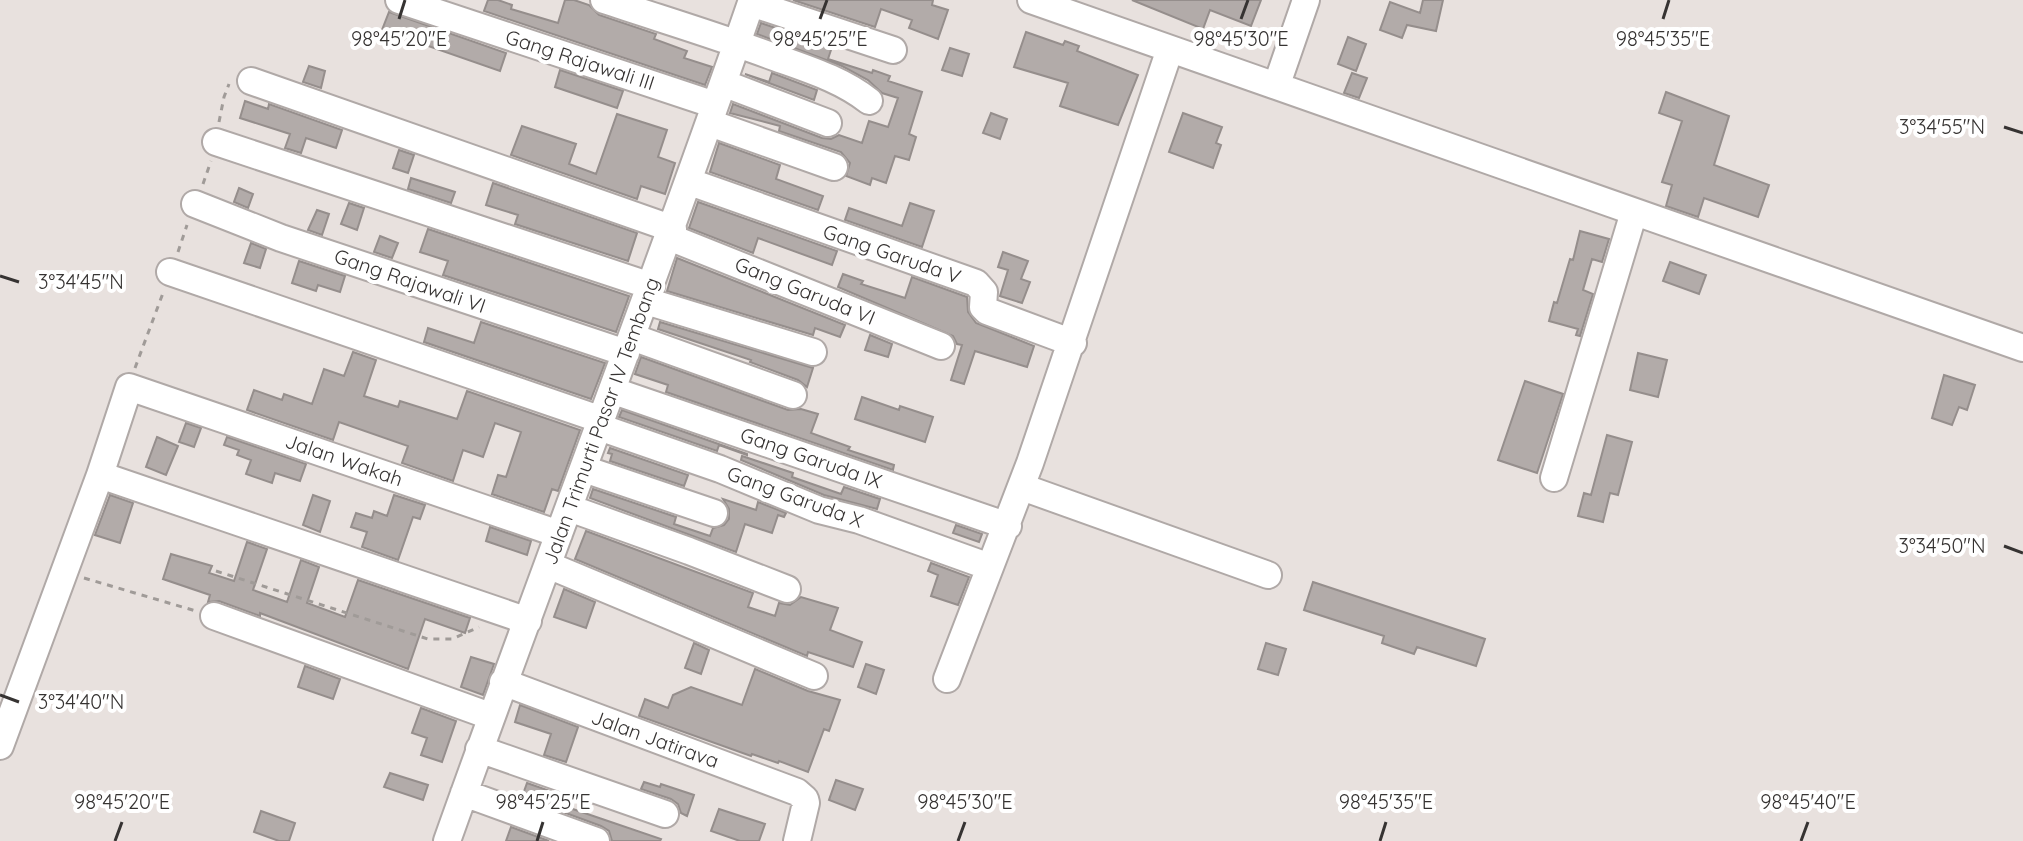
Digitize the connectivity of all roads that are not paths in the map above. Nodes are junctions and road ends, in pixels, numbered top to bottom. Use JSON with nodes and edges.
{"nodes":[{"id":1,"x":399,"y":0,"type":"edge"},
{"id":2,"x":604,"y":0,"type":"edge"},
{"id":3,"x":1031,"y":0,"type":"edge"},
{"id":4,"x":1306,"y":0,"type":"edge"},
{"id":5,"x":752,"y":1,"type":"edge"},
{"id":6,"x":737,"y":44,"type":"junction"},
{"id":7,"x":1170,"y":49,"type":"junction"},
{"id":8,"x":893,"y":50,"type":"dead end"},
{"id":9,"x":251,"y":81,"type":"dead end"},
{"id":10,"x":1277,"y":84,"type":"junction"},
{"id":11,"x":869,"y":101,"type":"dead end"},
{"id":12,"x":716,"y":104,"type":"junction"},
{"id":13,"x":828,"y":123,"type":"dead end"},
{"id":14,"x":216,"y":142,"type":"dead end"},
{"id":15,"x":834,"y":167,"type":"dead end"},
{"id":16,"x":690,"y":182,"type":"junction"},
{"id":17,"x":195,"y":204,"type":"road end"},
{"id":18,"x":1634,"y":212,"type":"junction"},
{"id":19,"x":671,"y":233,"type":"junction"},
{"id":20,"x":170,"y":272,"type":"road end"},
{"id":21,"x":648,"y":294,"type":"junction"},
{"id":22,"x":1073,"y":343,"type":"junction"},
{"id":23,"x":629,"y":345,"type":"junction"},
{"id":24,"x":941,"y":346,"type":"dead end"},
{"id":25,"x":2023,"y":348,"type":"edge"},
{"id":26,"x":813,"y":352,"type":"dead end"},
{"id":27,"x":614,"y":391,"type":"junction"},
{"id":28,"x":793,"y":395,"type":"dead end"},
{"id":29,"x":601,"y":424,"type":"junction"},
{"id":30,"x":584,"y":469,"type":"junction"},
{"id":31,"x":100,"y":475,"type":"junction"},
{"id":32,"x":1554,"y":478,"type":"dead end"},
{"id":33,"x":1022,"y":487,"type":"junction"},
{"id":34,"x":569,"y":508,"type":"junction"},
{"id":35,"x":714,"y":513,"type":"dead end"},
{"id":36,"x":1008,"y":526,"type":"junction"},
{"id":37,"x":559,"y":534,"type":"junction"},
{"id":38,"x":548,"y":565,"type":"junction"},
{"id":39,"x":990,"y":567,"type":"junction"},
{"id":40,"x":1268,"y":575,"type":"dead end"},
{"id":41,"x":787,"y":589,"type":"dead end"},
{"id":42,"x":214,"y":616,"type":"road end"},
{"id":43,"x":517,"y":617,"type":"junction"},
{"id":44,"x":814,"y":676,"type":"dead end"},
{"id":45,"x":947,"y":679,"type":"dead end"},
{"id":46,"x":503,"y":682,"type":"junction"},
{"id":47,"x":490,"y":716,"type":"junction"},
{"id":48,"x":0,"y":746,"type":"edge"},
{"id":49,"x":479,"y":749,"type":"junction"},
{"id":50,"x":464,"y":793,"type":"junction"},
{"id":51,"x":665,"y":814,"type":"dead end"},
{"id":52,"x":447,"y":841,"type":"edge"},
{"id":53,"x":596,"y":841,"type":"edge"},
{"id":54,"x":797,"y":841,"type":"edge"}],
"edges":[{"from":1,"to":12,"type":"street","name":"Gang Rajawali III"},
{"from":2,"to":6,"type":"street"},
{"from":3,"to":7,"type":"street"},
{"from":4,"to":10,"type":"street"},
{"from":5,"to":6,"type":"street","name":"Jalan Trimurti Pasar IV Tembang"},
{"from":5,"to":8,"type":"street"},
{"from":6,"to":11,"type":"street"},
{"from":6,"to":12,"type":"street","name":"Jalan Trimurti Pasar IV Tembang"},
{"from":7,"to":10,"type":"street"},
{"from":7,"to":22,"type":"street"},
{"from":9,"to":19,"type":"street","name":"Gang Garuda VI"},
{"from":10,"to":18,"type":"street"},
{"from":12,"to":13,"type":"street"},
{"from":12,"to":15,"type":"street"},
{"from":12,"to":16,"type":"street","name":"Jalan Trimurti Pasar IV Tembang"},
{"from":14,"to":21,"type":"street"},
{"from":16,"to":19,"type":"street","name":"Jalan Trimurti Pasar IV Tembang"},
{"from":16,"to":22,"type":"street","name":"Gang Garuda V"},
{"from":17,"to":23,"type":"street","name":"Gang Rajawali VI"},
{"from":18,"to":25,"type":"street"},
{"from":18,"to":32,"type":"street"},
{"from":19,"to":21,"type":"street","name":"Jalan Trimurti Pasar IV Tembang"},
{"from":19,"to":24,"type":"street","name":"Gang Garuda VI"},
{"from":20,"to":29,"type":"street","name":"Gang Garuda X"},
{"from":21,"to":23,"type":"street","name":"Jalan Trimurti Pasar IV Tembang"},
{"from":21,"to":26,"type":"street"},
{"from":22,"to":33,"type":"street"},
{"from":23,"to":27,"type":"street","name":"Jalan Trimurti Pasar IV Tembang"},
{"from":23,"to":28,"type":"street","name":"Gang Rajawali VI"},
{"from":27,"to":29,"type":"street","name":"Jalan Trimurti Pasar IV Tembang"},
{"from":27,"to":36,"type":"street","name":"Gang Garuda IX"},
{"from":29,"to":30,"type":"street","name":"Jalan Trimurti Pasar IV Tembang"},
{"from":29,"to":39,"type":"street","name":"Gang Garuda X"},
{"from":30,"to":34,"type":"street","name":"Jalan Trimurti Pasar IV Tembang"},
{"from":30,"to":35,"type":"street"},
{"from":31,"to":37,"type":"street","name":"Jalan Wakah"},
{"from":31,"to":43,"type":"street"},
{"from":31,"to":48,"type":"street"},
{"from":33,"to":36,"type":"street"},
{"from":33,"to":40,"type":"street"},
{"from":34,"to":37,"type":"street","name":"Jalan Trimurti Pasar IV Tembang"},
{"from":34,"to":41,"type":"street"},
{"from":36,"to":39,"type":"street"},
{"from":37,"to":38,"type":"street","name":"Jalan Trimurti Pasar IV Tembang"},
{"from":38,"to":43,"type":"street","name":"Jalan Trimurti Pasar IV Tembang"},
{"from":38,"to":44,"type":"street"},
{"from":39,"to":45,"type":"street"},
{"from":42,"to":47,"type":"street"},
{"from":43,"to":46,"type":"street","name":"Jalan Trimurti Pasar IV Tembang"},
{"from":46,"to":47,"type":"street","name":"Jalan Trimurti Pasar IV Tembang"},
{"from":46,"to":54,"type":"street","name":"Jalan Jatirava"},
{"from":47,"to":49,"type":"street","name":"Jalan Trimurti Pasar IV Tembang"},
{"from":49,"to":50,"type":"street","name":"Jalan Trimurti Pasar IV Tembang"},
{"from":49,"to":51,"type":"street"},
{"from":50,"to":52,"type":"street","name":"Jalan Trimurti Pasar IV Tembang"},
{"from":50,"to":53,"type":"street"}]}
